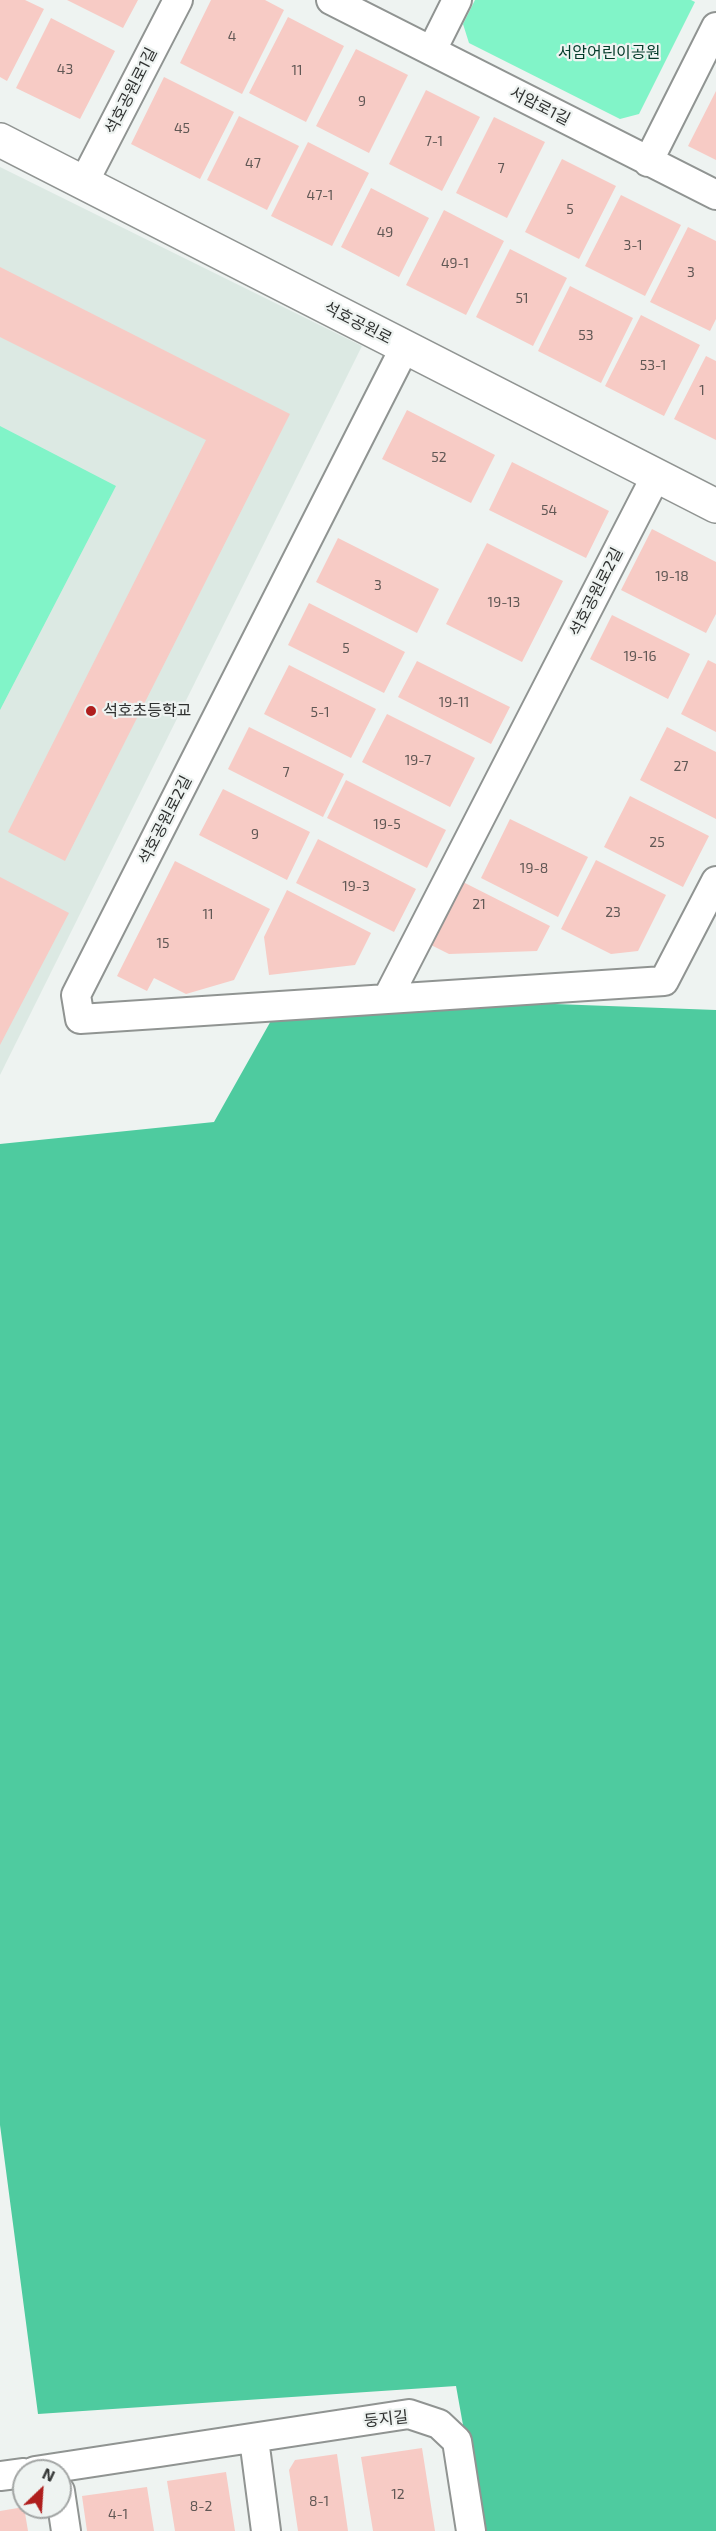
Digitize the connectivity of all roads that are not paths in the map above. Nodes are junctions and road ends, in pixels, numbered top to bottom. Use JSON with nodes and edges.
{"nodes":[{"id":1,"x":178,"y":0,"type":"edge"},
{"id":2,"x":331,"y":0,"type":"edge"},
{"id":3,"x":457,"y":0,"type":"edge"},
{"id":4,"x":716,"y":27,"type":"edge"},
{"id":5,"x":432,"y":50,"type":"junction"},
{"id":6,"x":0,"y":140,"type":"edge"},
{"id":7,"x":648,"y":162,"type":"junction"},
{"id":8,"x":84,"y":182,"type":"junction"},
{"id":9,"x":716,"y":195,"type":"edge"},
{"id":10,"x":405,"y":347,"type":"junction"},
{"id":11,"x":656,"y":476,"type":"junction"},
{"id":12,"x":716,"y":506,"type":"edge"},
{"id":13,"x":716,"y":881,"type":"edge"},
{"id":14,"x":388,"y":997,"type":"junction"},
{"id":15,"x":254,"y":2439,"type":"junction"},
{"id":16,"x":72,"y":2471,"type":"edge"},
{"id":17,"x":266,"y":2531,"type":"edge"},
{"id":18,"x":471,"y":2531,"type":"edge"}],
"edges":[{"from":1,"to":8,"type":"street","name":"석호공원로1길"},
{"from":2,"to":5,"type":"street","name":"서암로1길"},
{"from":3,"to":5,"type":"street"},
{"from":4,"to":7,"type":"street"},
{"from":5,"to":7,"type":"street","name":"서암로1길"},
{"from":6,"to":8,"type":"street","name":"석호공원로"},
{"from":7,"to":9,"type":"street","name":"서암로1길"},
{"from":8,"to":10,"type":"street","name":"석호공원로"},
{"from":10,"to":11,"type":"street","name":"석호공원로"},
{"from":10,"to":14,"type":"street","name":"석호공원로2길"},
{"from":11,"to":12,"type":"street","name":"석호공원로"},
{"from":11,"to":14,"type":"street","name":"석호공원로2길"},
{"from":13,"to":14,"type":"street","name":"석호공원로2길"},
{"from":15,"to":16,"type":"street","name":"둥지길"},
{"from":15,"to":17,"type":"street"},
{"from":15,"to":18,"type":"street","name":"둥지길"}]}
